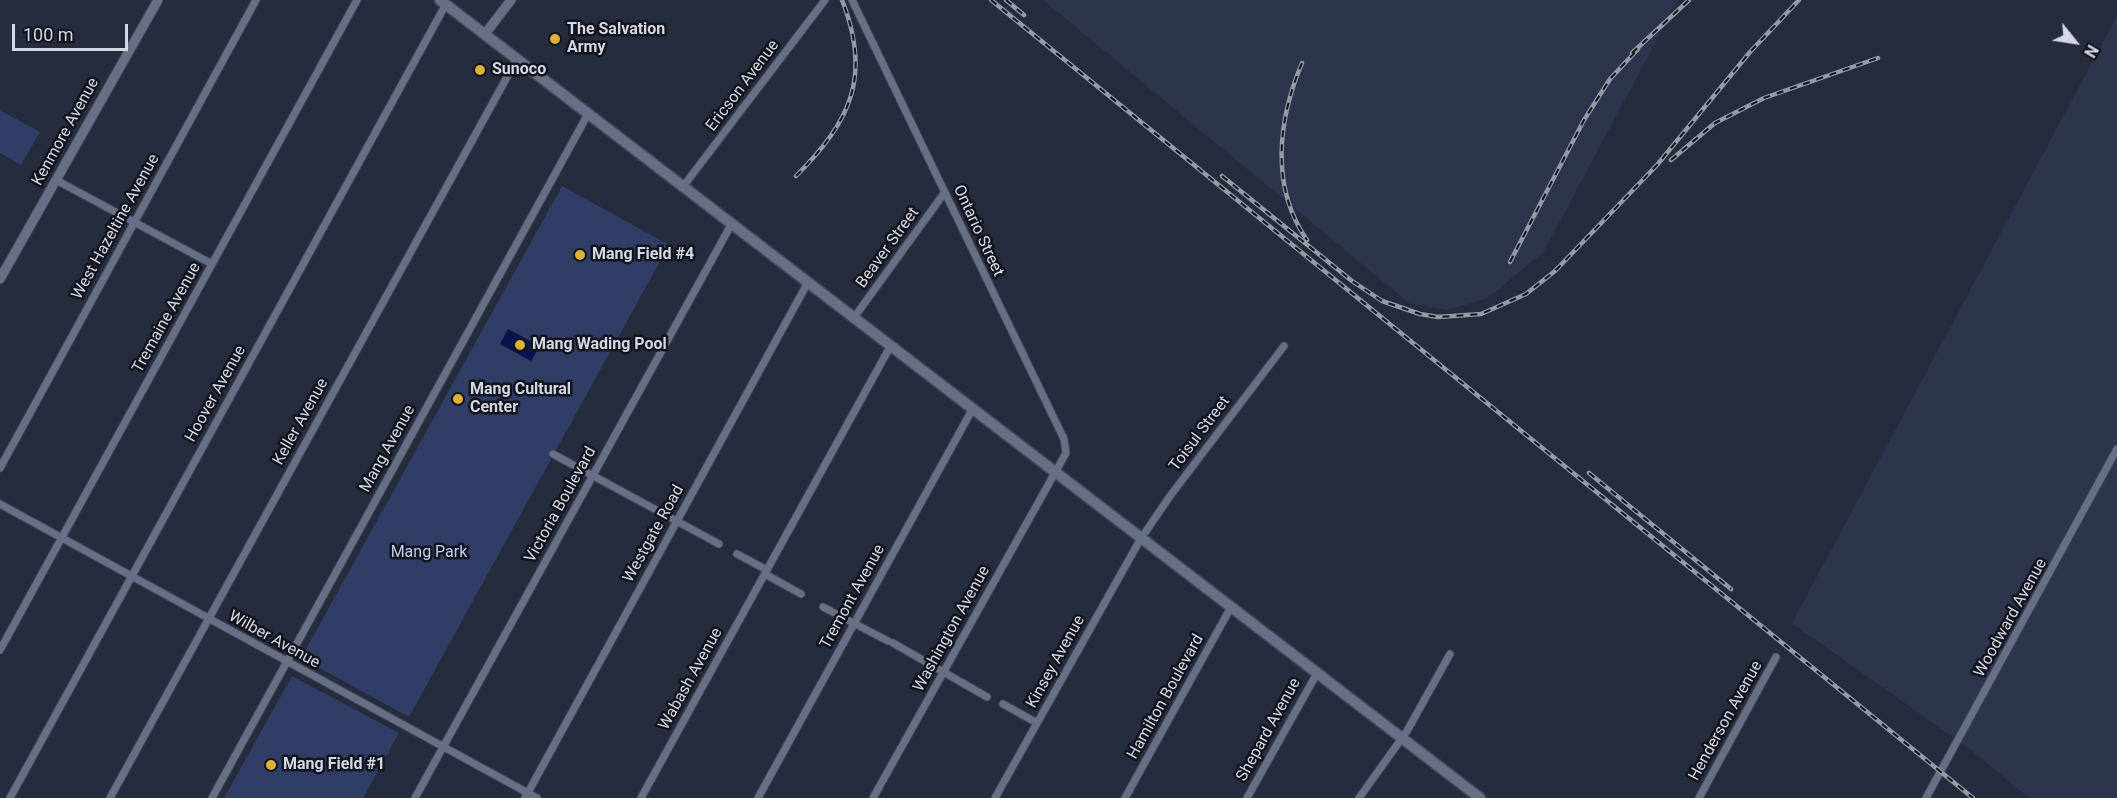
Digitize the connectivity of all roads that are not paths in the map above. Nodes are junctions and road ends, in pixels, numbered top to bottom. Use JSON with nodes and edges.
{"nodes":[{"id":1,"x":158,"y":0,"type":"edge"},
{"id":2,"x":256,"y":0,"type":"edge"},
{"id":3,"x":357,"y":0,"type":"edge"},
{"id":4,"x":511,"y":0,"type":"edge"},
{"id":5,"x":825,"y":0,"type":"edge"},
{"id":6,"x":852,"y":0,"type":"edge"},
{"id":7,"x":443,"y":2,"type":"edge"},
{"id":8,"x":485,"y":34,"type":"junction"},
{"id":9,"x":517,"y":59,"type":"junction"},
{"id":10,"x":588,"y":114,"type":"junction"},
{"id":11,"x":56,"y":180,"type":"junction"},
{"id":12,"x":682,"y":188,"type":"junction"},
{"id":13,"x":945,"y":192,"type":"junction"},
{"id":14,"x":133,"y":224,"type":"junction"},
{"id":15,"x":731,"y":225,"type":"junction"},
{"id":16,"x":212,"y":264,"type":"junction"},
{"id":17,"x":0,"y":279,"type":"edge"},
{"id":18,"x":807,"y":284,"type":"junction"},
{"id":19,"x":853,"y":319,"type":"junction"},
{"id":20,"x":1284,"y":346,"type":"dead end"},
{"id":21,"x":890,"y":347,"type":"junction"},
{"id":22,"x":972,"y":410,"type":"junction"},
{"id":23,"x":2117,"y":449,"type":"edge"},
{"id":24,"x":553,"y":454,"type":"dead end"},
{"id":25,"x":0,"y":468,"type":"edge"},
{"id":26,"x":1053,"y":473,"type":"junction"},
{"id":27,"x":593,"y":475,"type":"junction"},
{"id":28,"x":0,"y":504,"type":"edge"},
{"id":29,"x":677,"y":521,"type":"junction"},
{"id":30,"x":62,"y":538,"type":"junction"},
{"id":31,"x":1140,"y":540,"type":"junction"},
{"id":32,"x":719,"y":544,"type":"dead end"},
{"id":33,"x":736,"y":554,"type":"dead end"},
{"id":34,"x":766,"y":572,"type":"junction"},
{"id":35,"x":131,"y":577,"type":"junction"},
{"id":36,"x":801,"y":594,"type":"dead end"},
{"id":37,"x":822,"y":607,"type":"dead end"},
{"id":38,"x":1230,"y":609,"type":"junction"},
{"id":39,"x":208,"y":620,"type":"junction"},
{"id":40,"x":854,"y":623,"type":"junction"},
{"id":41,"x":0,"y":650,"type":"edge"},
{"id":42,"x":1450,"y":654,"type":"dead end"},
{"id":43,"x":1776,"y":657,"type":"dead end"},
{"id":44,"x":286,"y":662,"type":"junction"},
{"id":45,"x":943,"y":672,"type":"junction"},
{"id":46,"x":1316,"y":675,"type":"junction"},
{"id":47,"x":987,"y":697,"type":"dead end"},
{"id":48,"x":1003,"y":704,"type":"dead end"},
{"id":49,"x":1037,"y":723,"type":"junction"},
{"id":50,"x":1401,"y":739,"type":"junction"},
{"id":51,"x":443,"y":747,"type":"junction"},
{"id":52,"x":526,"y":795,"type":"edge"},
{"id":53,"x":10,"y":798,"type":"edge"},
{"id":54,"x":110,"y":798,"type":"edge"},
{"id":55,"x":212,"y":798,"type":"edge"},
{"id":56,"x":415,"y":798,"type":"edge"},
{"id":57,"x":537,"y":798,"type":"edge"},
{"id":58,"x":641,"y":798,"type":"edge"},
{"id":59,"x":758,"y":798,"type":"edge"},
{"id":60,"x":873,"y":798,"type":"edge"},
{"id":61,"x":995,"y":798,"type":"edge"},
{"id":62,"x":1125,"y":798,"type":"edge"},
{"id":63,"x":1247,"y":798,"type":"edge"},
{"id":64,"x":1359,"y":798,"type":"edge"},
{"id":65,"x":1480,"y":798,"type":"edge"},
{"id":66,"x":1699,"y":798,"type":"edge"},
{"id":67,"x":1926,"y":798,"type":"edge"}],
"edges":[{"from":1,"to":11,"type":"street","name":"Kenmore Avenue"},
{"from":2,"to":14,"type":"street","name":"West Hazeltine Avenue"},
{"from":3,"to":16,"type":"street","name":"Tremaine Avenue"},
{"from":4,"to":8,"type":"street"},
{"from":5,"to":12,"type":"street","name":"Ericson Avenue"},
{"from":6,"to":13,"type":"street","name":"Ontario Street"},
{"from":7,"to":8,"type":"main road"},
{"from":7,"to":35,"type":"street","name":"Hoover Avenue"},
{"from":8,"to":9,"type":"main road"},
{"from":9,"to":10,"type":"main road"},
{"from":9,"to":39,"type":"street","name":"Keller Avenue"},
{"from":10,"to":12,"type":"main road"},
{"from":10,"to":44,"type":"street","name":"Mang Avenue"},
{"from":11,"to":14,"type":"street"},
{"from":11,"to":17,"type":"street","name":"Kenmore Avenue"},
{"from":12,"to":15,"type":"main road"},
{"from":13,"to":19,"type":"street","name":"Beaver Street"},
{"from":13,"to":26,"type":"street","name":"Ontario Street"},
{"from":14,"to":16,"type":"street"},
{"from":14,"to":25,"type":"street","name":"West Hazeltine Avenue"},
{"from":15,"to":18,"type":"main road"},
{"from":15,"to":27,"type":"street","name":"Victoria Boulevard"},
{"from":16,"to":30,"type":"street","name":"Tremaine Avenue"},
{"from":18,"to":19,"type":"main road"},
{"from":18,"to":29,"type":"street","name":"Westgate Road"},
{"from":19,"to":21,"type":"main road"},
{"from":20,"to":31,"type":"street","name":"Toisul Street"},
{"from":21,"to":22,"type":"main road"},
{"from":21,"to":34,"type":"street","name":"Wabash Avenue"},
{"from":22,"to":26,"type":"main road"},
{"from":22,"to":40,"type":"street","name":"Tremont Avenue"},
{"from":23,"to":67,"type":"street","name":"Woodward Avenue"},
{"from":24,"to":27,"type":"street"},
{"from":26,"to":31,"type":"main road"},
{"from":26,"to":45,"type":"street","name":"Washington Avenue"},
{"from":27,"to":29,"type":"street"},
{"from":27,"to":51,"type":"street","name":"Victoria Boulevard"},
{"from":28,"to":30,"type":"street","name":"Wilber Avenue"},
{"from":29,"to":32,"type":"street"},
{"from":29,"to":52,"type":"street","name":"Westgate Road"},
{"from":30,"to":35,"type":"street","name":"Wilber Avenue"},
{"from":30,"to":41,"type":"street","name":"Tremaine Avenue"},
{"from":31,"to":38,"type":"main road"},
{"from":31,"to":49,"type":"street","name":"Kinsey Avenue"},
{"from":33,"to":34,"type":"street"},
{"from":34,"to":36,"type":"street"},
{"from":34,"to":58,"type":"street","name":"Wabash Avenue"},
{"from":35,"to":39,"type":"street","name":"Wilber Avenue"},
{"from":35,"to":53,"type":"street","name":"Hoover Avenue"},
{"from":37,"to":40,"type":"street"},
{"from":38,"to":46,"type":"main road"},
{"from":38,"to":62,"type":"street","name":"Hamilton Boulevard"},
{"from":39,"to":44,"type":"street","name":"Wilber Avenue"},
{"from":39,"to":54,"type":"street","name":"Keller Avenue"},
{"from":40,"to":45,"type":"street"},
{"from":40,"to":59,"type":"street","name":"Tremont Avenue"},
{"from":42,"to":50,"type":"street"},
{"from":43,"to":66,"type":"street","name":"Henderson Avenue"},
{"from":44,"to":51,"type":"street","name":"Wilber Avenue"},
{"from":44,"to":55,"type":"street","name":"Mang Avenue"},
{"from":45,"to":47,"type":"street"},
{"from":45,"to":60,"type":"street","name":"Washington Avenue"},
{"from":46,"to":50,"type":"main road"},
{"from":46,"to":63,"type":"street","name":"Shepard Avenue"},
{"from":48,"to":49,"type":"street"},
{"from":49,"to":61,"type":"street","name":"Kinsey Avenue"},
{"from":50,"to":64,"type":"street"},
{"from":50,"to":65,"type":"main road"},
{"from":51,"to":52,"type":"street","name":"Wilber Avenue"},
{"from":51,"to":56,"type":"street","name":"Victoria Boulevard"},
{"from":52,"to":57,"type":"street","name":"Wilber Avenue"}]}
